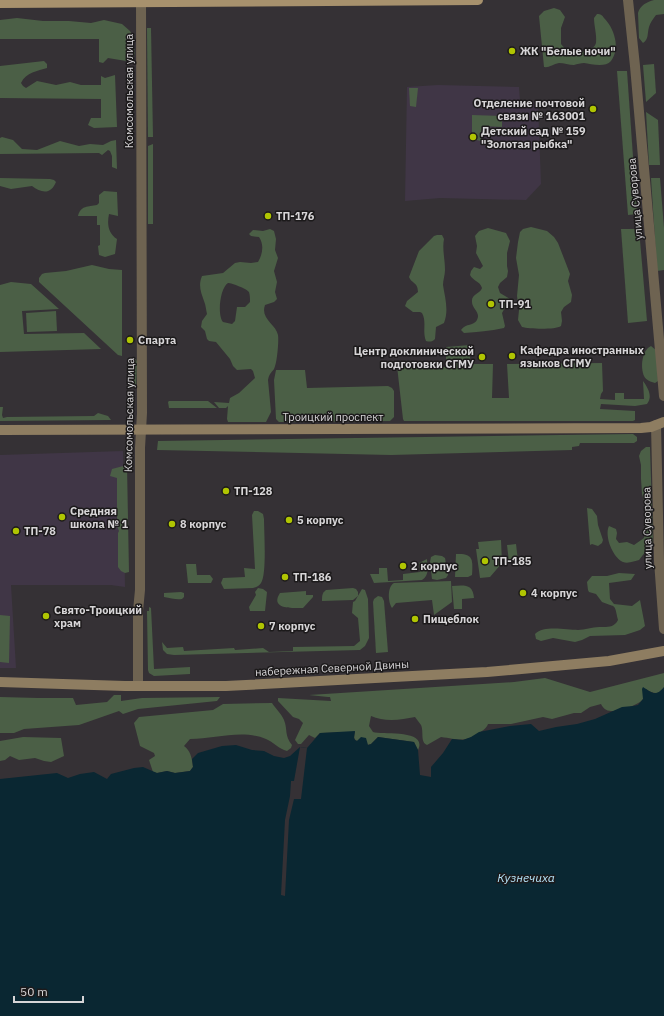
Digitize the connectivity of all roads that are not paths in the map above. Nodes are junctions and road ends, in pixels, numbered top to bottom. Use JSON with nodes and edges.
{"nodes":[{"id":1,"x":478,"y":0,"type":"edge"},
{"id":2,"x":628,"y":0,"type":"edge"},
{"id":3,"x":141,"y":1,"type":"edge"},
{"id":4,"x":0,"y":3,"type":"edge"},
{"id":5,"x":664,"y":396,"type":"edge"},
{"id":6,"x":660,"y":423,"type":"edge"},
{"id":7,"x":142,"y":429,"type":"junction"},
{"id":8,"x":0,"y":430,"type":"edge"},
{"id":9,"x":664,"y":629,"type":"edge"},
{"id":10,"x":664,"y":651,"type":"edge"},
{"id":11,"x":0,"y":682,"type":"edge"},
{"id":12,"x":138,"y":686,"type":"junction"}],
"edges":[{"from":1,"to":3,"type":"main road"},
{"from":2,"to":5,"type":"street","name":"улица Суворова"},
{"from":3,"to":4,"type":"main road"},
{"from":3,"to":7,"type":"street","name":"Комсомольская улица"},
{"from":6,"to":7,"type":"street","name":"Троицкий проспект"},
{"from":6,"to":9,"type":"street","name":"улица Суворова"},
{"from":7,"to":8,"type":"street","name":"Троицкий проспект"},
{"from":7,"to":12,"type":"street","name":"Комсомольская улица"},
{"from":10,"to":12,"type":"street","name":"набережная Северной Двины"},
{"from":11,"to":12,"type":"street","name":"набережная Северной Двины"}]}
